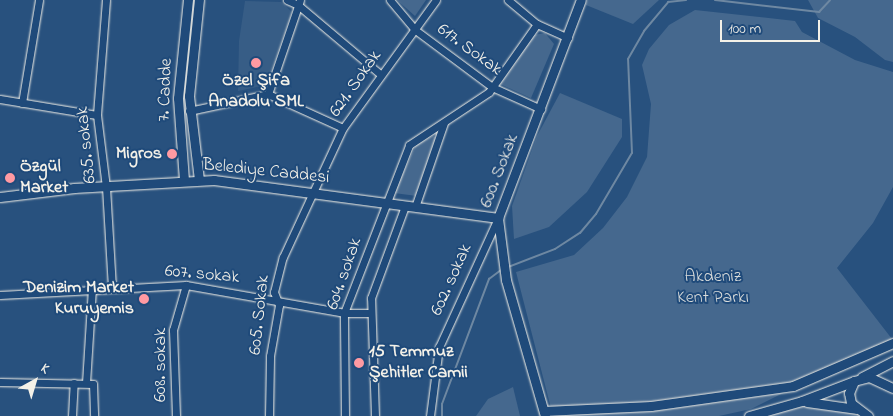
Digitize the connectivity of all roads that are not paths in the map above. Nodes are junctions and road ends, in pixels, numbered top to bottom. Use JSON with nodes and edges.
{"nodes":[{"id":1,"x":38,"y":0,"type":"edge"},
{"id":2,"x":106,"y":0,"type":"edge"},
{"id":3,"x":188,"y":0,"type":"edge"},
{"id":4,"x":199,"y":0,"type":"edge"},
{"id":5,"x":287,"y":0,"type":"edge"},
{"id":6,"x":390,"y":0,"type":"edge"},
{"id":7,"x":436,"y":0,"type":"edge"},
{"id":8,"x":508,"y":0,"type":"edge"},
{"id":9,"x":580,"y":0,"type":"edge"},
{"id":10,"x":299,"y":2,"type":"edge"},
{"id":11,"x":538,"y":24,"type":"junction"},
{"id":12,"x":414,"y":29,"type":"junction"},
{"id":13,"x":568,"y":38,"type":"junction"},
{"id":14,"x":380,"y":74,"type":"junction"},
{"id":15,"x":492,"y":87,"type":"junction"},
{"id":16,"x":268,"y":94,"type":"junction"},
{"id":17,"x":0,"y":99,"type":"edge"},
{"id":18,"x":22,"y":103,"type":"junction"},
{"id":19,"x":541,"y":109,"type":"junction"},
{"id":20,"x":190,"y":111,"type":"junction"},
{"id":21,"x":97,"y":115,"type":"junction"},
{"id":22,"x":444,"y":123,"type":"junction"},
{"id":23,"x":343,"y":128,"type":"junction"},
{"id":24,"x":184,"y":180,"type":"junction"},
{"id":25,"x":199,"y":180,"type":"junction"},
{"id":26,"x":106,"y":187,"type":"junction"},
{"id":27,"x":311,"y":193,"type":"junction"},
{"id":28,"x":0,"y":197,"type":"edge"},
{"id":29,"x":387,"y":203,"type":"junction"},
{"id":30,"x":405,"y":206,"type":"junction"},
{"id":31,"x":415,"y":207,"type":"junction"},
{"id":32,"x":498,"y":218,"type":"junction"},
{"id":33,"x":186,"y":285,"type":"junction"},
{"id":34,"x":112,"y":287,"type":"junction"},
{"id":35,"x":92,"y":288,"type":"junction"},
{"id":36,"x":0,"y":295,"type":"edge"},
{"id":37,"x":275,"y":299,"type":"junction"},
{"id":38,"x":344,"y":313,"type":"junction"},
{"id":39,"x":370,"y":313,"type":"junction"},
{"id":40,"x":893,"y":343,"type":"edge"},
{"id":41,"x":893,"y":361,"type":"edge"},
{"id":42,"x":857,"y":379,"type":"junction"},
{"id":43,"x":0,"y":382,"type":"edge"},
{"id":44,"x":74,"y":383,"type":"junction"},
{"id":45,"x":90,"y":384,"type":"junction"},
{"id":46,"x":893,"y":388,"type":"edge"},
{"id":47,"x":802,"y":401,"type":"junction"},
{"id":48,"x":856,"y":409,"type":"junction"},
{"id":49,"x":545,"y":414,"type":"edge"},
{"id":50,"x":72,"y":416,"type":"edge"},
{"id":51,"x":94,"y":416,"type":"edge"},
{"id":52,"x":176,"y":416,"type":"edge"},
{"id":53,"x":269,"y":416,"type":"edge"},
{"id":54,"x":345,"y":416,"type":"edge"},
{"id":55,"x":375,"y":416,"type":"edge"},
{"id":56,"x":430,"y":416,"type":"edge"},
{"id":57,"x":749,"y":416,"type":"edge"},
{"id":58,"x":868,"y":416,"type":"edge"}],
"edges":[{"from":1,"to":18,"type":"street"},
{"from":2,"to":21,"type":"street","name":"635. sokak"},
{"from":3,"to":24,"type":"main road","name":"7. Cadde"},
{"from":4,"to":20,"type":"main road","name":"7. Cadde"},
{"from":5,"to":10,"type":"street"},
{"from":6,"to":12,"type":"street","name":"617. Sokak"},
{"from":7,"to":12,"type":"street","name":"621. Sokak"},
{"from":8,"to":11,"type":"street"},
{"from":9,"to":13,"type":"main road","name":"600. Sokak"},
{"from":10,"to":14,"type":"street"},
{"from":10,"to":16,"type":"street"},
{"from":11,"to":13,"type":"street"},
{"from":11,"to":15,"type":"street","name":"604. sokak"},
{"from":12,"to":14,"type":"street","name":"621. Sokak"},
{"from":12,"to":15,"type":"street","name":"617. Sokak"},
{"from":13,"to":19,"type":"main road","name":"600. Sokak"},
{"from":14,"to":23,"type":"street","name":"621. Sokak"},
{"from":15,"to":19,"type":"street","name":"617. Sokak"},
{"from":15,"to":22,"type":"street","name":"604. sokak"},
{"from":16,"to":20,"type":"street"},
{"from":16,"to":23,"type":"street"},
{"from":17,"to":18,"type":"street"},
{"from":18,"to":21,"type":"street"},
{"from":19,"to":32,"type":"main road","name":"600. Sokak"},
{"from":20,"to":25,"type":"main road","name":"7. Cadde"},
{"from":21,"to":26,"type":"street","name":"635. sokak"},
{"from":22,"to":29,"type":"street","name":"604. sokak"},
{"from":22,"to":31,"type":"street"},
{"from":23,"to":27,"type":"street","name":"621. Sokak"},
{"from":24,"to":25,"type":"main road","name":"Belediye Caddesi"},
{"from":24,"to":26,"type":"main road","name":"Belediye Caddesi"},
{"from":25,"to":27,"type":"main road","name":"Belediye Caddesi"},
{"from":26,"to":28,"type":"main road","name":"Belediye Caddesi"},
{"from":26,"to":34,"type":"street","name":"635. sokak"},
{"from":27,"to":29,"type":"main road","name":"Belediye Caddesi"},
{"from":27,"to":37,"type":"street","name":"605. Sokak"},
{"from":29,"to":30,"type":"main road","name":"Belediye Caddesi"},
{"from":29,"to":38,"type":"street","name":"604. sokak"},
{"from":30,"to":31,"type":"main road","name":"Belediye Caddesi"},
{"from":30,"to":39,"type":"street"},
{"from":31,"to":32,"type":"main road","name":"Belediye Caddesi"},
{"from":32,"to":49,"type":"main road","name":"600. Sokak"},
{"from":32,"to":56,"type":"street","name":"602. sokak"},
{"from":33,"to":34,"type":"street","name":"607. sokak"},
{"from":33,"to":37,"type":"street","name":"607. sokak"},
{"from":33,"to":52,"type":"street","name":"608. sokak"},
{"from":34,"to":35,"type":"street","name":"607. sokak"},
{"from":35,"to":36,"type":"street","name":"607. sokak"},
{"from":35,"to":45,"type":"street"},
{"from":37,"to":38,"type":"street","name":"607. sokak"},
{"from":37,"to":53,"type":"street","name":"605. Sokak"},
{"from":38,"to":39,"type":"street","name":"607. sokak"},
{"from":38,"to":54,"type":"street","name":"604. sokak"},
{"from":39,"to":55,"type":"street"},
{"from":40,"to":49,"type":"main road"},
{"from":41,"to":42,"type":"main road"},
{"from":42,"to":46,"type":"main road"},
{"from":42,"to":47,"type":"main road"},
{"from":42,"to":48,"type":"main road"},
{"from":43,"to":44,"type":"street"},
{"from":44,"to":45,"type":"street"},
{"from":44,"to":50,"type":"street"},
{"from":45,"to":51,"type":"street"},
{"from":47,"to":48,"type":"main road"},
{"from":47,"to":57,"type":"main road"},
{"from":48,"to":58,"type":"main road"}]}
